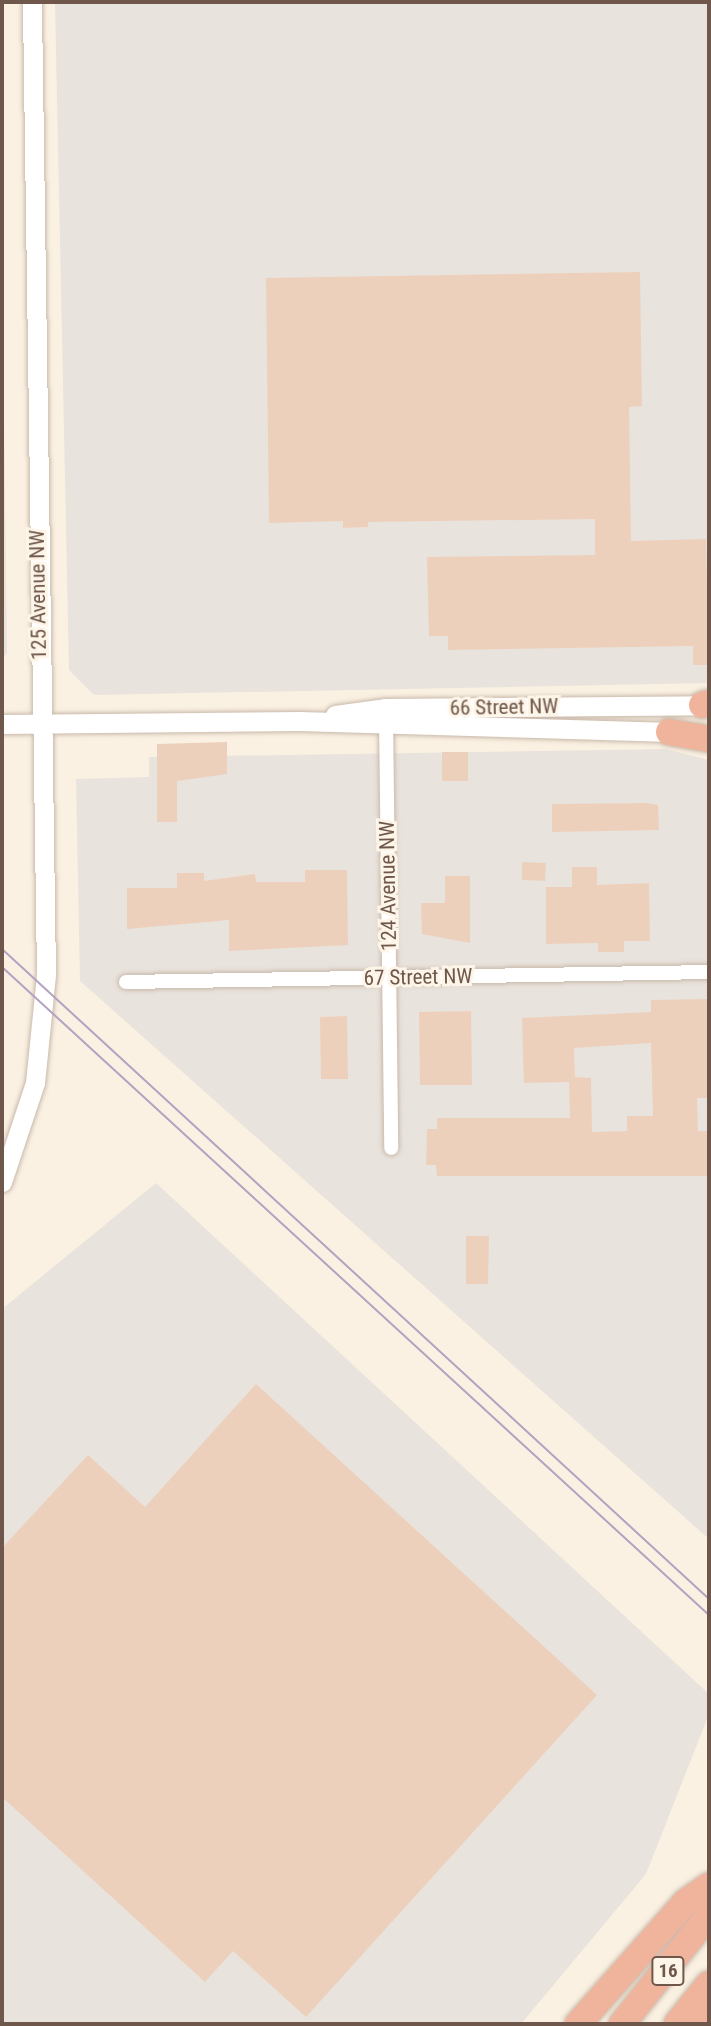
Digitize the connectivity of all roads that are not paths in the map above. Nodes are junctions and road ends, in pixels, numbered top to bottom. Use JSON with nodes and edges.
{"nodes":[{"id":1,"x":32,"y":2,"type":"edge"},
{"id":2,"x":707,"y":704,"type":"edge"},
{"id":3,"x":386,"y":718,"type":"junction"},
{"id":4,"x":2,"y":724,"type":"edge"},
{"id":5,"x":40,"y":724,"type":"junction"},
{"id":6,"x":709,"y":731,"type":"edge"},
{"id":7,"x":669,"y":732,"type":"junction"},
{"id":8,"x":709,"y":739,"type":"edge"},
{"id":9,"x":709,"y":972,"type":"edge"},
{"id":10,"x":389,"y":978,"type":"junction"},
{"id":11,"x":127,"y":982,"type":"dead end"},
{"id":12,"x":391,"y":1148,"type":"dead end"},
{"id":13,"x":2,"y":1182,"type":"edge"},
{"id":14,"x":709,"y":1886,"type":"edge"},
{"id":15,"x":709,"y":1915,"type":"edge"},
{"id":16,"x":709,"y":1984,"type":"edge"},
{"id":17,"x":709,"y":2017,"type":"edge"},
{"id":18,"x":578,"y":2024,"type":"edge"},
{"id":19,"x":622,"y":2024,"type":"edge"},
{"id":20,"x":677,"y":2024,"type":"edge"},
{"id":21,"x":703,"y":2024,"type":"edge"}],
"edges":[{"from":1,"to":5,"type":"street","name":"125 Avenue NW"},
{"from":2,"to":3,"type":"street","name":"66 Street NW"},
{"from":3,"to":5,"type":"street","name":"66 Street NW"},
{"from":3,"to":7,"type":"street","name":"66 Street NW"},
{"from":3,"to":10,"type":"street","name":"124 Avenue NW"},
{"from":4,"to":5,"type":"street","name":"66 Street NW"},
{"from":5,"to":13,"type":"street","name":"125 Avenue NW"},
{"from":6,"to":7,"type":"street","name":"66 Street NW"},
{"from":7,"to":8,"type":"highway"},
{"from":9,"to":10,"type":"street","name":"67 Street NW"},
{"from":10,"to":11,"type":"street","name":"67 Street NW"},
{"from":10,"to":12,"type":"street","name":"124 Avenue NW"},
{"from":14,"to":18,"type":"highway"},
{"from":15,"to":19,"type":"highway","number":"16"},
{"from":16,"to":20,"type":"highway","number":"16"},
{"from":17,"to":21,"type":"highway"}]}
